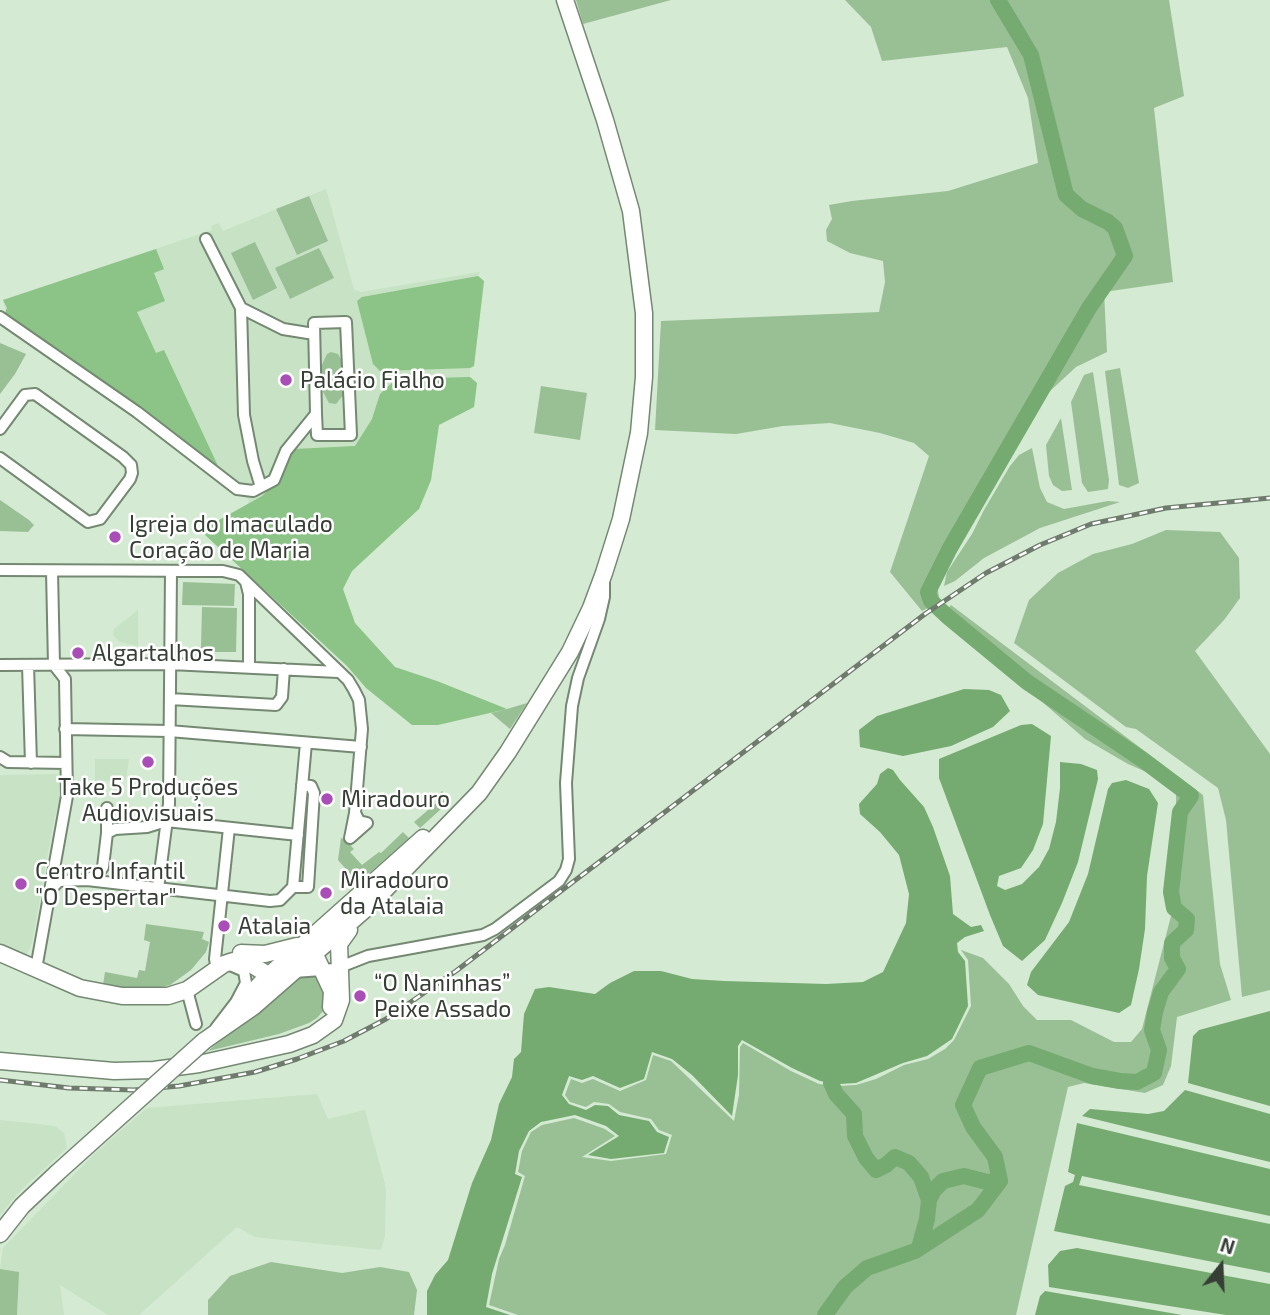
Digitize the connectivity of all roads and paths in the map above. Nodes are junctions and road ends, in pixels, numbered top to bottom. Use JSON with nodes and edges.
{"nodes":[{"id":1,"x":565,"y":0,"type":"edge"},
{"id":2,"x":206,"y":239,"type":"dead end"},
{"id":3,"x":241,"y":308,"type":"junction"},
{"id":4,"x":0,"y":317,"type":"edge"},
{"id":5,"x":314,"y":334,"type":"junction"},
{"id":6,"x":317,"y":414,"type":"junction"},
{"id":7,"x":0,"y":429,"type":"edge"},
{"id":8,"x":0,"y":458,"type":"edge"},
{"id":9,"x":261,"y":487,"type":"junction"},
{"id":10,"x":0,"y":570,"type":"edge"},
{"id":11,"x":52,"y":571,"type":"junction"},
{"id":12,"x":171,"y":571,"type":"junction"},
{"id":13,"x":604,"y":573,"type":"junction"},
{"id":14,"x":246,"y":582,"type":"junction"},
{"id":15,"x":261,"y":597,"type":"junction"},
{"id":16,"x":249,"y":603,"type":"junction"},
{"id":17,"x":170,"y":664,"type":"junction"},
{"id":18,"x":28,"y":665,"type":"junction"},
{"id":19,"x":54,"y":665,"type":"junction"},
{"id":20,"x":3,"y":666,"type":"edge"},
{"id":21,"x":249,"y":667,"type":"junction"},
{"id":22,"x":284,"y":669,"type":"junction"},
{"id":23,"x":338,"y":672,"type":"junction"},
{"id":24,"x":170,"y":699,"type":"junction"},
{"id":25,"x":65,"y":729,"type":"junction"},
{"id":26,"x":169,"y":731,"type":"junction"},
{"id":27,"x":306,"y":743,"type":"junction"},
{"id":28,"x":360,"y":747,"type":"junction"},
{"id":29,"x":508,"y":752,"type":"junction"},
{"id":30,"x":0,"y":757,"type":"edge"},
{"id":31,"x":31,"y":763,"type":"junction"},
{"id":32,"x":66,"y":763,"type":"junction"},
{"id":33,"x":302,"y":785,"type":"junction"},
{"id":34,"x":107,"y":808,"type":"dead end"},
{"id":35,"x":355,"y":813,"type":"junction"},
{"id":36,"x":166,"y":821,"type":"junction"},
{"id":37,"x":229,"y":828,"type":"junction"},
{"id":38,"x":107,"y":833,"type":"junction"},
{"id":39,"x":298,"y":835,"type":"junction"},
{"id":40,"x":401,"y":858,"type":"junction"},
{"id":41,"x":105,"y":863,"type":"junction"},
{"id":42,"x":55,"y":865,"type":"junction"},
{"id":43,"x":65,"y":880,"type":"junction"},
{"id":44,"x":87,"y":880,"type":"junction"},
{"id":45,"x":111,"y":882,"type":"junction"},
{"id":46,"x":393,"y":883,"type":"junction"},
{"id":47,"x":293,"y":887,"type":"junction"},
{"id":48,"x":158,"y":888,"type":"junction"},
{"id":49,"x":50,"y":891,"type":"junction"},
{"id":50,"x":222,"y":896,"type":"junction"},
{"id":51,"x":290,"y":950,"type":"junction"},
{"id":52,"x":0,"y":953,"type":"edge"},
{"id":53,"x":241,"y":953,"type":"junction"},
{"id":54,"x":330,"y":962,"type":"junction"},
{"id":55,"x":219,"y":964,"type":"junction"},
{"id":56,"x":36,"y":969,"type":"junction"},
{"id":57,"x":290,"y":974,"type":"junction"},
{"id":58,"x":270,"y":975,"type":"junction"},
{"id":59,"x":187,"y":990,"type":"junction"},
{"id":60,"x":141,"y":998,"type":"junction"},
{"id":61,"x":196,"y":1024,"type":"dead end"},
{"id":62,"x":229,"y":1024,"type":"junction"},
{"id":63,"x":208,"y":1037,"type":"junction"},
{"id":64,"x":250,"y":1055,"type":"junction"},
{"id":65,"x":0,"y":1061,"type":"edge"},
{"id":66,"x":0,"y":1234,"type":"edge"}],
"edges":[{"from":1,"to":13,"type":"main road"},
{"from":2,"to":3,"type":"street"},
{"from":3,"to":5,"type":"street"},
{"from":3,"to":9,"type":"street"},
{"from":4,"to":9,"type":"street"},
{"from":5,"to":6,"type":"street"},
{"from":5,"to":6,"type":"street"},
{"from":6,"to":9,"type":"street"},
{"from":7,"to":8,"type":"street"},
{"from":10,"to":11,"type":"street"},
{"from":11,"to":12,"type":"street"},
{"from":11,"to":19,"type":"street"},
{"from":12,"to":14,"type":"street"},
{"from":12,"to":17,"type":"street"},
{"from":13,"to":29,"type":"main road"},
{"from":13,"to":54,"type":"street"},
{"from":14,"to":15,"type":"street"},
{"from":14,"to":16,"type":"street"},
{"from":15,"to":16,"type":"street"},
{"from":15,"to":23,"type":"street"},
{"from":16,"to":21,"type":"street"},
{"from":17,"to":19,"type":"street"},
{"from":17,"to":21,"type":"street"},
{"from":17,"to":24,"type":"street"},
{"from":18,"to":19,"type":"street"},
{"from":18,"to":20,"type":"street"},
{"from":18,"to":31,"type":"street"},
{"from":19,"to":25,"type":"street"},
{"from":21,"to":22,"type":"street"},
{"from":22,"to":23,"type":"street"},
{"from":22,"to":24,"type":"street"},
{"from":23,"to":28,"type":"street"},
{"from":24,"to":26,"type":"street"},
{"from":25,"to":26,"type":"street"},
{"from":25,"to":32,"type":"street"},
{"from":26,"to":27,"type":"street"},
{"from":26,"to":36,"type":"street"},
{"from":27,"to":28,"type":"street"},
{"from":27,"to":33,"type":"street"},
{"from":28,"to":35,"type":"street"},
{"from":29,"to":40,"type":"main road"},
{"from":29,"to":46,"type":"main road"},
{"from":30,"to":31,"type":"street"},
{"from":31,"to":32,"type":"street"},
{"from":32,"to":42,"type":"street"},
{"from":33,"to":39,"type":"street"},
{"from":33,"to":47,"type":"street"},
{"from":34,"to":38,"type":"street"},
{"from":35,"to":35,"type":"street"},
{"from":36,"to":37,"type":"street"},
{"from":36,"to":38,"type":"street"},
{"from":36,"to":48,"type":"street"},
{"from":37,"to":39,"type":"street"},
{"from":37,"to":50,"type":"street"},
{"from":38,"to":41,"type":"street"},
{"from":39,"to":47,"type":"street"},
{"from":40,"to":51,"type":"main road"},
{"from":40,"to":54,"type":"main road"},
{"from":41,"to":44,"type":"street"},
{"from":41,"to":45,"type":"street"},
{"from":42,"to":43,"type":"street"},
{"from":42,"to":49,"type":"street"},
{"from":43,"to":44,"type":"street"},
{"from":43,"to":49,"type":"street"},
{"from":44,"to":45,"type":"street"},
{"from":45,"to":48,"type":"street"},
{"from":46,"to":54,"type":"main road"},
{"from":46,"to":54,"type":"main road"},
{"from":47,"to":50,"type":"street"},
{"from":48,"to":50,"type":"street"},
{"from":49,"to":56,"type":"street"},
{"from":50,"to":55,"type":"street"},
{"from":51,"to":53,"type":"main road"},
{"from":51,"to":54,"type":"main road"},
{"from":51,"to":58,"type":"main road"},
{"from":52,"to":56,"type":"main road"},
{"from":53,"to":55,"type":"main road"},
{"from":53,"to":58,"type":"main road"},
{"from":54,"to":57,"type":"main road"},
{"from":54,"to":64,"type":"main road"},
{"from":54,"to":64,"type":"main road"},
{"from":55,"to":58,"type":"main road"},
{"from":55,"to":59,"type":"main road"},
{"from":55,"to":60,"type":"main road"},
{"from":55,"to":63,"type":"street"},
{"from":56,"to":60,"type":"main road"},
{"from":57,"to":58,"type":"main road"},
{"from":57,"to":62,"type":"main road"},
{"from":58,"to":62,"type":"main road"},
{"from":58,"to":63,"type":"main road"},
{"from":59,"to":60,"type":"main road"},
{"from":59,"to":61,"type":"street"},
{"from":62,"to":63,"type":"main road"},
{"from":63,"to":66,"type":"main road","bridge":true},
{"from":64,"to":65,"type":"main road"}]}
